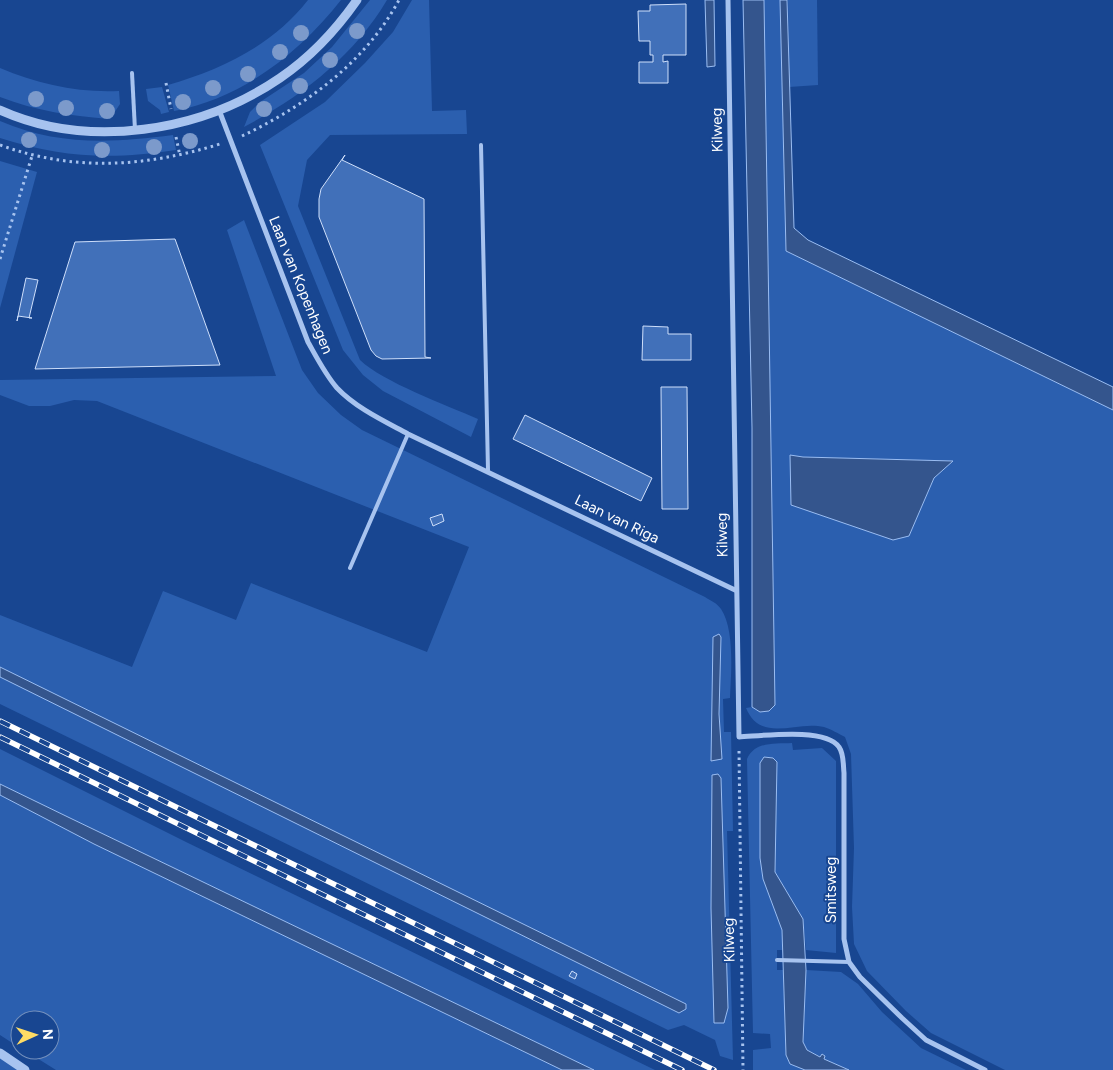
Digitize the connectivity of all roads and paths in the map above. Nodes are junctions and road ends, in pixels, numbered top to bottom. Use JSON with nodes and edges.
{"nodes":[{"id":1,"x":357,"y":0,"type":"edge"},
{"id":2,"x":728,"y":0,"type":"edge"},
{"id":3,"x":132,"y":73,"type":"dead end"},
{"id":4,"x":0,"y":110,"type":"edge"},
{"id":5,"x":219,"y":110,"type":"junction"},
{"id":6,"x":135,"y":130,"type":"junction"},
{"id":7,"x":481,"y":145,"type":"dead end"},
{"id":8,"x":32,"y":156,"type":"dead end"},
{"id":9,"x":0,"y":259,"type":"edge"},
{"id":10,"x":408,"y":434,"type":"junction"},
{"id":11,"x":488,"y":470,"type":"junction"},
{"id":12,"x":350,"y":568,"type":"dead end"},
{"id":13,"x":735,"y":590,"type":"junction"},
{"id":14,"x":739,"y":737,"type":"junction"},
{"id":15,"x":777,"y":960,"type":"dead end"},
{"id":16,"x":848,"y":962,"type":"junction"},
{"id":17,"x":0,"y":1053,"type":"edge"},
{"id":18,"x":25,"y":1070,"type":"edge"},
{"id":19,"x":743,"y":1070,"type":"edge"},
{"id":20,"x":986,"y":1070,"type":"edge"}],
"edges":[{"from":1,"to":5,"type":"street"},
{"from":2,"to":13,"type":"street","name":"Kilweg"},
{"from":3,"to":6,"type":"lane"},
{"from":4,"to":6,"type":"street"},
{"from":5,"to":6,"type":"street"},
{"from":5,"to":10,"type":"street","name":"Laan van Kopenhagen"},
{"from":7,"to":11,"type":"lane"},
{"from":8,"to":9,"type":"path"},
{"from":10,"to":11,"type":"street","name":"Laan van Kopenhagen"},
{"from":10,"to":12,"type":"lane"},
{"from":11,"to":13,"type":"street","name":"Laan van Riga"},
{"from":13,"to":14,"type":"street","name":"Kilweg"},
{"from":14,"to":16,"type":"street","name":"Smitsweg"},
{"from":14,"to":19,"type":"path","name":"Kilweg"},
{"from":15,"to":16,"type":"lane"},
{"from":16,"to":20,"type":"street"},
{"from":17,"to":18,"type":"street"}]}
